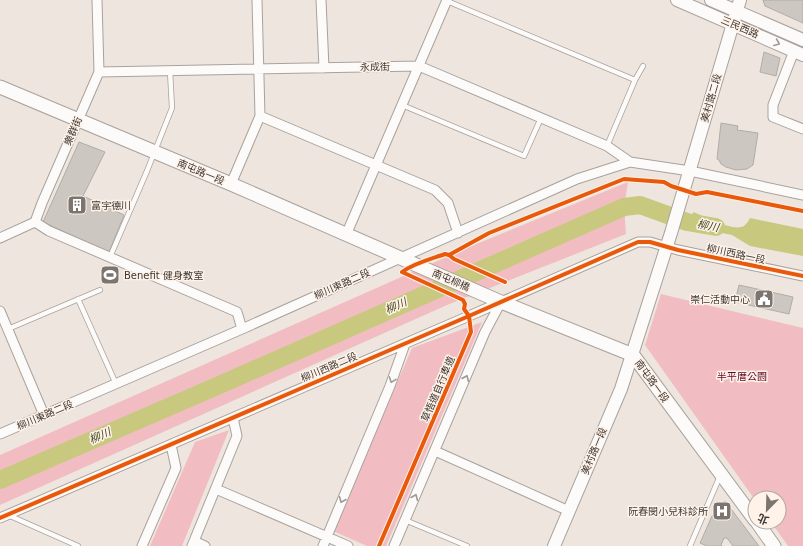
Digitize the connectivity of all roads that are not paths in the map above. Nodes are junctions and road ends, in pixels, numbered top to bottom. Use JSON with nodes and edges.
{"nodes":[{"id":1,"x":97,"y":0,"type":"edge"},
{"id":2,"x":257,"y":0,"type":"edge"},
{"id":3,"x":321,"y":0,"type":"edge"},
{"id":4,"x":677,"y":0,"type":"edge"},
{"id":5,"x":711,"y":0,"type":"edge"},
{"id":6,"x":447,"y":1,"type":"edge"},
{"id":7,"x":738,"y":5,"type":"edge"},
{"id":8,"x":732,"y":24,"type":"junction"},
{"id":9,"x":803,"y":40,"type":"edge"},
{"id":10,"x":799,"y":53,"type":"edge"},
{"id":11,"x":419,"y":66,"type":"junction"},
{"id":12,"x":643,"y":66,"type":"dead end"},
{"id":13,"x":324,"y":68,"type":"junction"},
{"id":14,"x":258,"y":69,"type":"junction"},
{"id":15,"x":170,"y":71,"type":"junction"},
{"id":16,"x":99,"y":72,"type":"junction"},
{"id":17,"x":635,"y":80,"type":"junction"},
{"id":18,"x":0,"y":88,"type":"edge"},
{"id":19,"x":402,"y":105,"type":"junction"},
{"id":20,"x":260,"y":116,"type":"junction"},
{"id":21,"x":541,"y":118,"type":"junction"},
{"id":22,"x":77,"y":120,"type":"junction"},
{"id":23,"x":803,"y":129,"type":"edge"},
{"id":24,"x":607,"y":146,"type":"junction"},
{"id":25,"x":154,"y":152,"type":"junction"},
{"id":26,"x":630,"y":162,"type":"junction"},
{"id":27,"x":376,"y":165,"type":"junction"},
{"id":28,"x":690,"y":170,"type":"junction"},
{"id":29,"x":231,"y":184,"type":"junction"},
{"id":30,"x":803,"y":195,"type":"edge"},
{"id":31,"x":36,"y":222,"type":"junction"},
{"id":32,"x":458,"y":233,"type":"junction"},
{"id":33,"x":346,"y":235,"type":"junction"},
{"id":34,"x":0,"y":238,"type":"edge"},
{"id":35,"x":666,"y":247,"type":"junction"},
{"id":36,"x":110,"y":257,"type":"junction"},
{"id":37,"x":400,"y":259,"type":"junction"},
{"id":38,"x":803,"y":276,"type":"edge"},
{"id":39,"x":100,"y":290,"type":"dead end"},
{"id":40,"x":480,"y":293,"type":"joint"},
{"id":41,"x":78,"y":299,"type":"junction"},
{"id":42,"x":501,"y":302,"type":"junction"},
{"id":43,"x":0,"y":312,"type":"edge"},
{"id":44,"x":242,"y":328,"type":"junction"},
{"id":45,"x":8,"y":329,"type":"junction"},
{"id":46,"x":405,"y":344,"type":"junction"},
{"id":47,"x":633,"y":355,"type":"junction"},
{"id":48,"x":116,"y":384,"type":"junction"},
{"id":49,"x":44,"y":415,"type":"junction"},
{"id":50,"x":233,"y":418,"type":"junction"},
{"id":51,"x":0,"y":434,"type":"edge"},
{"id":52,"x":171,"y":445,"type":"junction"},
{"id":53,"x":435,"y":451,"type":"junction"},
{"id":54,"x":720,"y":474,"type":"junction"},
{"id":55,"x":216,"y":489,"type":"junction"},
{"id":56,"x":747,"y":509,"type":"edge"},
{"id":57,"x":569,"y":510,"type":"junction"},
{"id":58,"x":4,"y":517,"type":"edge"},
{"id":59,"x":405,"y":520,"type":"junction"},
{"id":60,"x":762,"y":530,"type":"edge"},
{"id":61,"x":327,"y":537,"type":"junction"},
{"id":62,"x":193,"y":544,"type":"edge"},
{"id":63,"x":556,"y":544,"type":"edge"},
{"id":64,"x":78,"y":546,"type":"edge"},
{"id":65,"x":142,"y":546,"type":"edge"},
{"id":66,"x":205,"y":546,"type":"edge"},
{"id":67,"x":323,"y":546,"type":"edge"},
{"id":68,"x":348,"y":546,"type":"edge"},
{"id":69,"x":394,"y":546,"type":"edge"},
{"id":70,"x":467,"y":546,"type":"edge"},
{"id":71,"x":690,"y":546,"type":"edge"},
{"id":72,"x":774,"y":546,"type":"edge"}],
"edges":[{"from":1,"to":16,"type":"street","name":"樂群街"},
{"from":2,"to":14,"type":"street"},
{"from":3,"to":13,"type":"street"},
{"from":4,"to":8,"type":"street","name":"三民西路"},
{"from":5,"to":7,"type":"street","name":"三民西路"},
{"from":6,"to":11,"type":"street"},
{"from":6,"to":17,"type":"lane"},
{"from":7,"to":8,"type":"street","name":"美村路二段"},
{"from":7,"to":9,"type":"street","name":"三民西路"},
{"from":8,"to":10,"type":"street","name":"三民西路","one_way":true},
{"from":8,"to":28,"type":"street","name":"美村路二段"},
{"from":10,"to":23,"type":"street"},
{"from":11,"to":13,"type":"street","name":"永成街"},
{"from":11,"to":19,"type":"street"},
{"from":11,"to":21,"type":"street","name":"永成街"},
{"from":12,"to":17,"type":"lane"},
{"from":13,"to":14,"type":"street","name":"永成街"},
{"from":14,"to":15,"type":"street","name":"永成街"},
{"from":14,"to":20,"type":"street"},
{"from":15,"to":16,"type":"street","name":"永成街"},
{"from":15,"to":25,"type":"lane"},
{"from":16,"to":22,"type":"street","name":"樂群街"},
{"from":17,"to":24,"type":"lane"},
{"from":18,"to":22,"type":"main road","name":"南屯路一段"},
{"from":19,"to":21,"type":"lane"},
{"from":19,"to":27,"type":"street"},
{"from":20,"to":27,"type":"street"},
{"from":20,"to":29,"type":"street"},
{"from":21,"to":24,"type":"street","name":"永成街"},
{"from":22,"to":25,"type":"main road","name":"南屯路一段"},
{"from":22,"to":31,"type":"street","name":"樂群街"},
{"from":24,"to":26,"type":"street","name":"永成街"},
{"from":25,"to":29,"type":"main road","name":"南屯路一段"},
{"from":25,"to":36,"type":"lane"},
{"from":26,"to":28,"type":"street","name":"柳川東路二段"},
{"from":26,"to":32,"type":"street","name":"柳川東路二段"},
{"from":27,"to":32,"type":"street"},
{"from":27,"to":33,"type":"street"},
{"from":28,"to":30,"type":"street","name":"柳川東路二段"},
{"from":28,"to":35,"type":"street","name":"美村路二段"},
{"from":29,"to":33,"type":"main road","name":"南屯路一段"},
{"from":31,"to":34,"type":"street"},
{"from":31,"to":36,"type":"street"},
{"from":32,"to":37,"type":"street","name":"柳川東路二段"},
{"from":33,"to":37,"type":"main road","name":"南屯路一段"},
{"from":35,"to":38,"type":"street","name":"柳川西路一段"},
{"from":35,"to":42,"type":"street","name":"柳川西路二段"},
{"from":35,"to":47,"type":"street"},
{"from":36,"to":44,"type":"street"},
{"from":37,"to":40,"type":"main road","name":"南屯柳橋"},
{"from":37,"to":44,"type":"street","name":"柳川東路二段"},
{"from":39,"to":41,"type":"lane"},
{"from":40,"to":42,"type":"main road","name":"南屯路一段"},
{"from":41,"to":45,"type":"lane"},
{"from":41,"to":48,"type":"lane"},
{"from":42,"to":46,"type":"street","name":"柳川西路二段"},
{"from":42,"to":47,"type":"main road","name":"南屯路一段"},
{"from":53,"to":42,"type":"street","one_way":true},
{"from":43,"to":45,"type":"street"},
{"from":44,"to":48,"type":"street","name":"柳川東路二段"},
{"from":45,"to":49,"type":"street"},
{"from":46,"to":50,"type":"street","name":"柳川西路二段"},
{"from":46,"to":61,"type":"street","one_way":true},
{"from":47,"to":54,"type":"main road","name":"南屯路一段"},
{"from":47,"to":57,"type":"street","name":"美村路一段"},
{"from":48,"to":49,"type":"street","name":"柳川東路二段"},
{"from":49,"to":51,"type":"street","name":"柳川東路二段"},
{"from":50,"to":52,"type":"street","name":"柳川西路二段"},
{"from":50,"to":55,"type":"street"},
{"from":52,"to":58,"type":"street","name":"柳川西路二段"},
{"from":52,"to":65,"type":"street"},
{"from":53,"to":57,"type":"street"},
{"from":59,"to":53,"type":"street","one_way":true},
{"from":54,"to":56,"type":"main road","name":"南屯路一段"},
{"from":54,"to":71,"type":"lane"},
{"from":55,"to":61,"type":"street"},
{"from":55,"to":62,"type":"street"},
{"from":57,"to":63,"type":"street","name":"美村路一段"},
{"from":58,"to":64,"type":"lane"},
{"from":59,"to":69,"type":"street"},
{"from":59,"to":70,"type":"lane"},
{"from":60,"to":72,"type":"main road","name":"南屯路一段"},
{"from":61,"to":67,"type":"street"},
{"from":61,"to":68,"type":"street"},
{"from":62,"to":66,"type":"street"}]}
